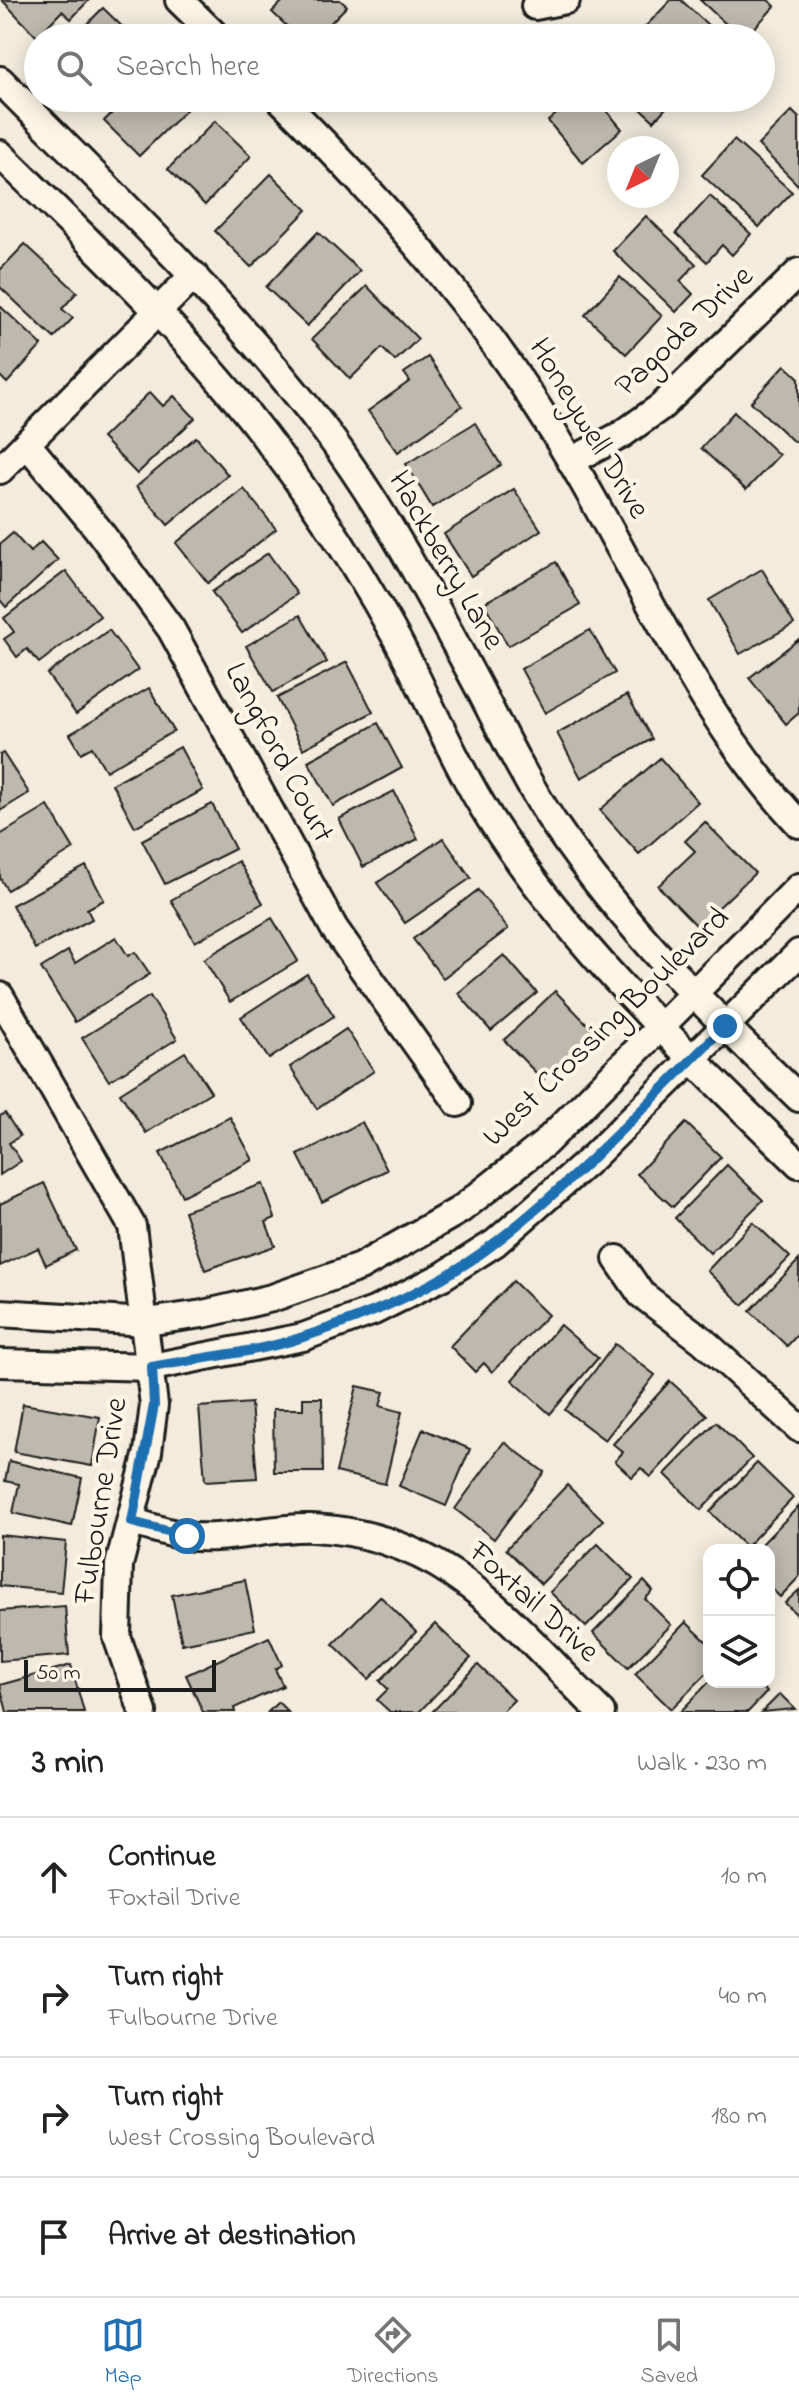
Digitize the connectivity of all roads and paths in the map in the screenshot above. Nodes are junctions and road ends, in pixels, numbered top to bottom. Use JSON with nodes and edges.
{"nodes":[{"id":1,"x":179,"y":0,"type":"edge"},
{"id":2,"x":566,"y":0,"type":"edge"},
{"id":3,"x":535,"y":6,"type":"dead end"},
{"id":4,"x":204,"y":24,"type":"edge"},
{"id":5,"x":0,"y":80,"type":"edge"},
{"id":6,"x":24,"y":104,"type":"edge"},
{"id":7,"x":32,"y":112,"type":"edge"},
{"id":8,"x":293,"y":112,"type":"edge"},
{"id":9,"x":0,"y":154,"type":"edge"},
{"id":10,"x":799,"y":272,"type":"edge"},
{"id":11,"x":194,"y":275,"type":"junction"},
{"id":12,"x":158,"y":311,"type":"junction"},
{"id":13,"x":27,"y":444,"type":"junction"},
{"id":14,"x":571,"y":461,"type":"junction"},
{"id":15,"x":0,"y":470,"type":"edge"},
{"id":16,"x":799,"y":824,"type":"edge"},
{"id":17,"x":799,"y":887,"type":"edge"},
{"id":18,"x":799,"y":953,"type":"edge"},
{"id":19,"x":693,"y":993,"type":"junction"},
{"id":20,"x":0,"y":996,"type":"edge"},
{"id":21,"x":660,"y":1025,"type":"junction"},
{"id":22,"x":725,"y":1026,"type":"junction"},
{"id":23,"x":691,"y":1060,"type":"junction"},
{"id":24,"x":799,"y":1098,"type":"edge"},
{"id":25,"x":458,"y":1103,"type":"dead end"},
{"id":26,"x":799,"y":1164,"type":"edge"},
{"id":27,"x":617,"y":1259,"type":"dead end"},
{"id":28,"x":0,"y":1313,"type":"edge"},
{"id":29,"x":146,"y":1322,"type":"junction"},
{"id":30,"x":0,"y":1363,"type":"edge"},
{"id":31,"x":152,"y":1367,"type":"junction"},
{"id":32,"x":799,"y":1428,"type":"edge"},
{"id":33,"x":132,"y":1522,"type":"junction"},
{"id":34,"x":143,"y":1712,"type":"edge"},
{"id":35,"x":601,"y":1712,"type":"edge"}],
"edges":[{"from":1,"to":4,"type":"street"},
{"from":2,"to":3,"type":"street"},
{"from":5,"to":6,"type":"street","name":"Hackberry Lane"},
{"from":7,"to":11,"type":"street","name":"Hackberry Lane"},
{"from":8,"to":14,"type":"street","name":"Honeywell Drive"},
{"from":9,"to":12,"type":"street"},
{"from":10,"to":14,"type":"street","name":"Pagoda Drive"},
{"from":11,"to":12,"type":"street"},
{"from":11,"to":19,"type":"street","name":"Hackberry Lane"},
{"from":12,"to":13,"type":"street"},
{"from":12,"to":21,"type":"street"},
{"from":13,"to":15,"type":"street"},
{"from":13,"to":25,"type":"street","name":"Langford Court"},
{"from":14,"to":16,"type":"street","name":"Honeywell Drive"},
{"from":17,"to":19,"type":"street","name":"West Crossing Boulevard"},
{"from":18,"to":22,"type":"street"},
{"from":19,"to":21,"type":"street","name":"West Crossing Boulevard"},
{"from":19,"to":22,"type":"street","name":"Hackberry Lane"},
{"from":20,"to":29,"type":"street","name":"Fulbourne Drive"},
{"from":21,"to":23,"type":"street"},
{"from":21,"to":29,"type":"street","name":"West Crossing Boulevard"},
{"from":22,"to":23,"type":"street"},
{"from":22,"to":24,"type":"street","name":"Hackberry Lane"},
{"from":23,"to":26,"type":"street"},
{"from":23,"to":31,"type":"street"},
{"from":27,"to":32,"type":"street"},
{"from":28,"to":29,"type":"street","name":"West Crossing Boulevard"},
{"from":29,"to":31,"type":"street","name":"Fulbourne Drive"},
{"from":30,"to":31,"type":"street"},
{"from":31,"to":33,"type":"street","name":"Fulbourne Drive"},
{"from":33,"to":34,"type":"street","name":"Fulbourne Drive"},
{"from":33,"to":35,"type":"street","name":"Foxtail Drive"}]}
